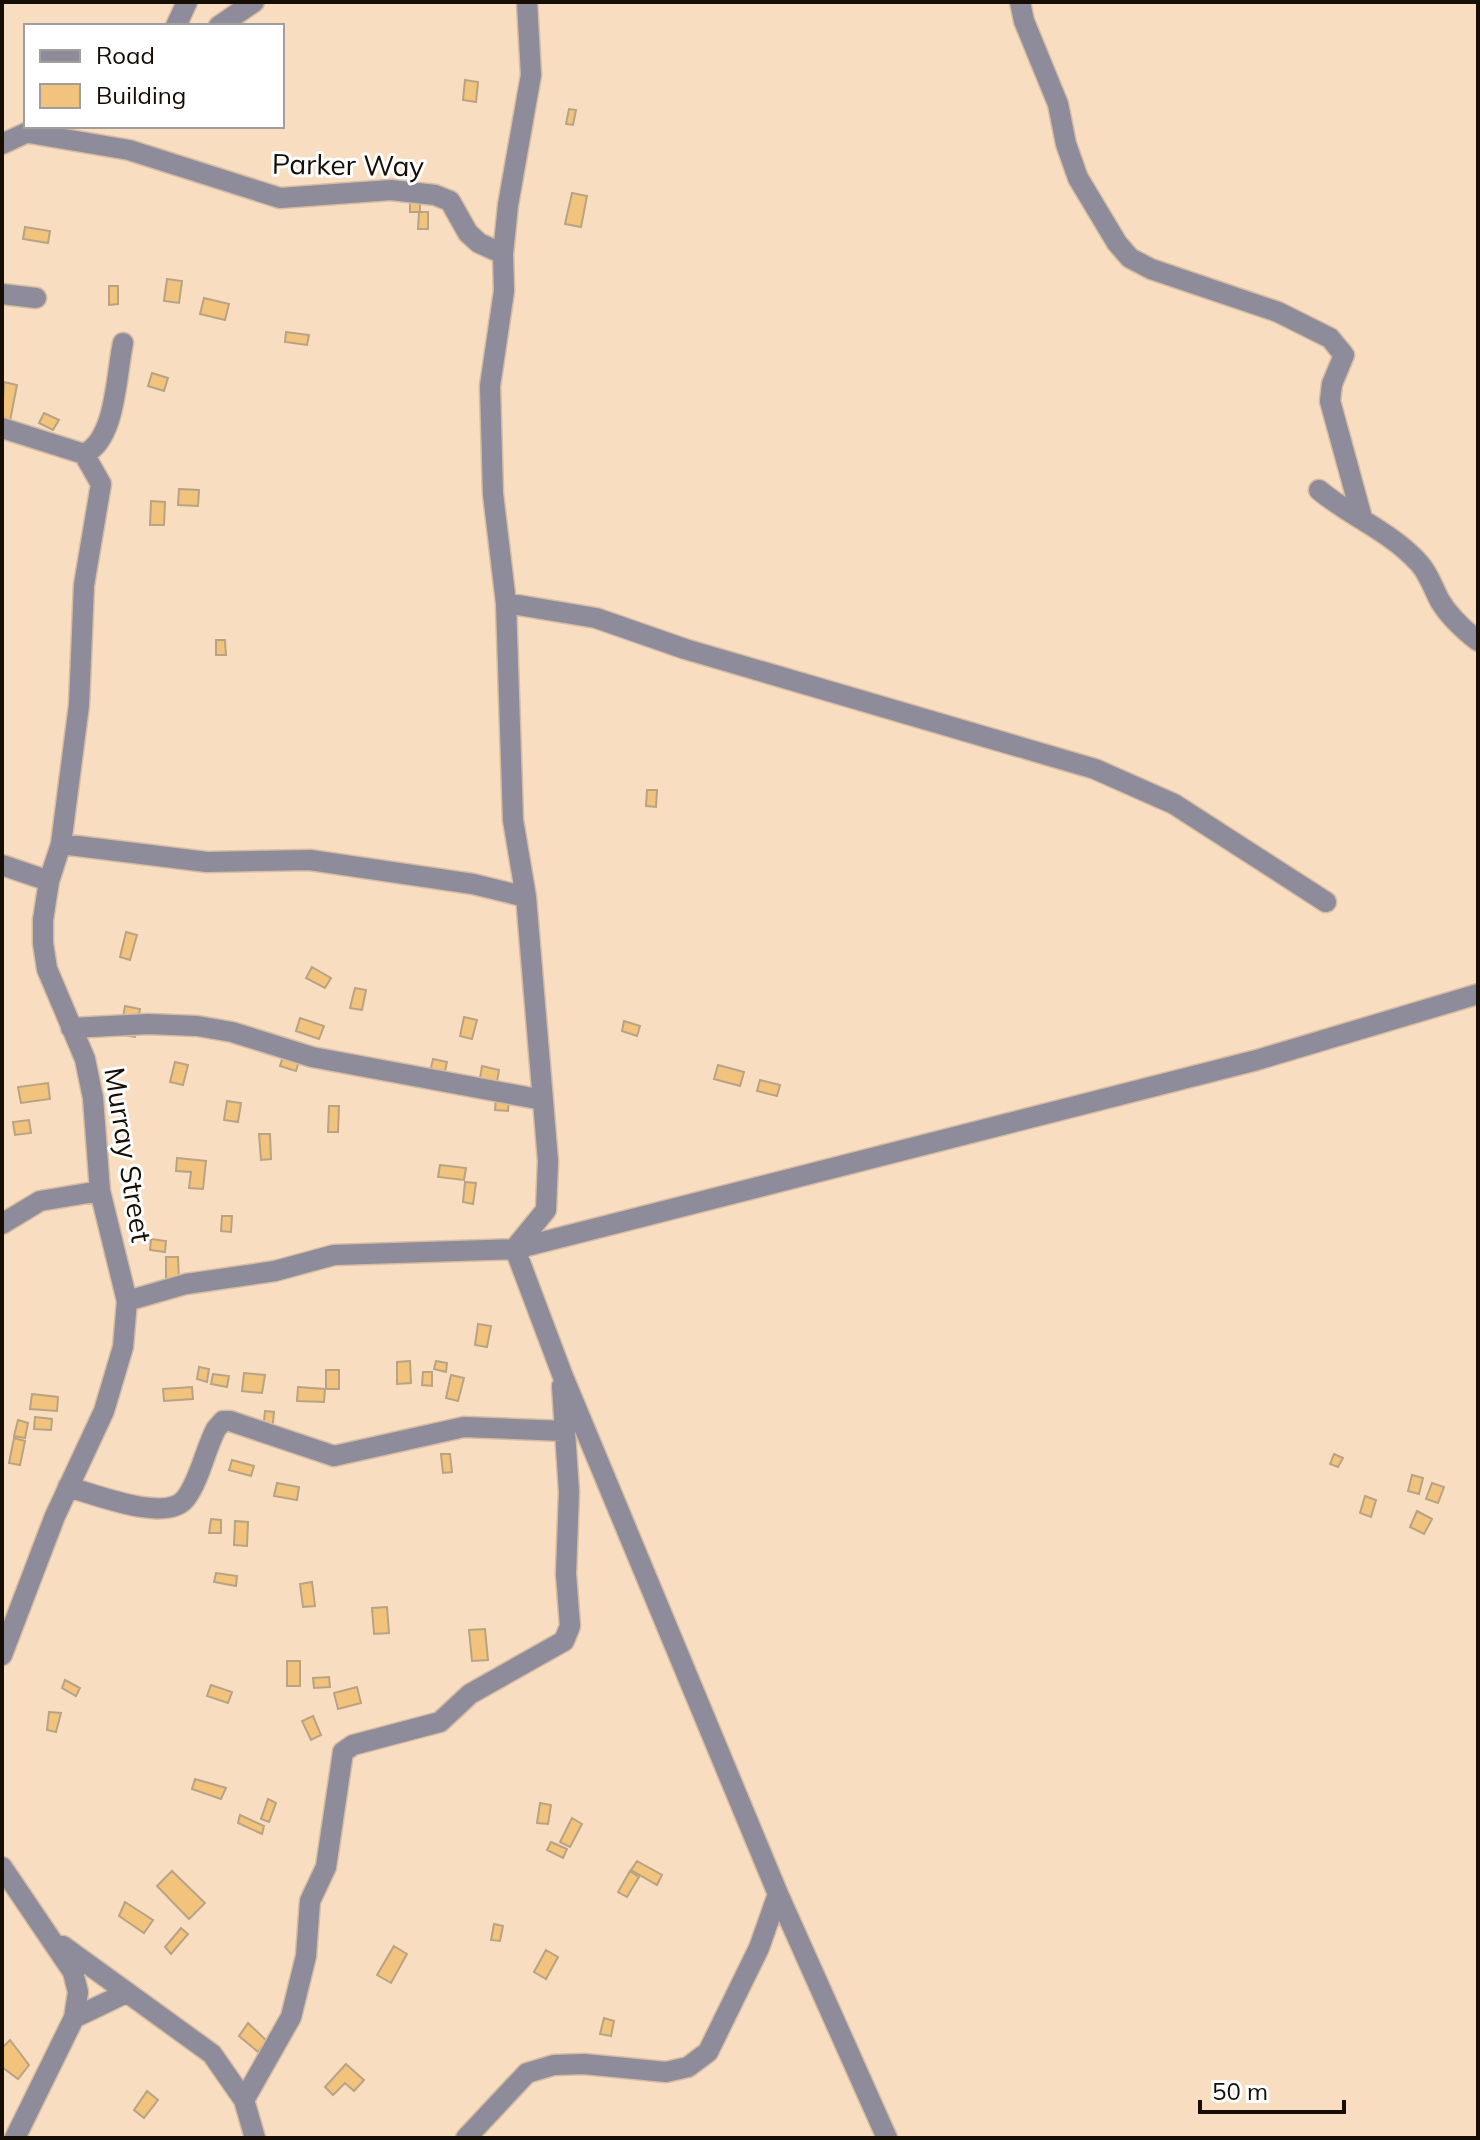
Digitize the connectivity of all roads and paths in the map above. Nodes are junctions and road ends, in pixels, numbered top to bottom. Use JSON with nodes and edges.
{"nodes":[{"id":1,"x":187,"y":2,"type":"edge"},
{"id":2,"x":254,"y":2,"type":"edge"},
{"id":3,"x":527,"y":2,"type":"edge"},
{"id":4,"x":1020,"y":2,"type":"edge"},
{"id":5,"x":177,"y":24,"type":"edge"},
{"id":6,"x":222,"y":24,"type":"edge"},
{"id":7,"x":35,"y":129,"type":"edge"},
{"id":8,"x":2,"y":144,"type":"edge"},
{"id":9,"x":503,"y":254,"type":"junction"},
{"id":10,"x":2,"y":294,"type":"edge"},
{"id":11,"x":36,"y":298,"type":"dead end"},
{"id":12,"x":123,"y":343,"type":"dead end"},
{"id":13,"x":2,"y":428,"type":"edge"},
{"id":14,"x":84,"y":454,"type":"junction"},
{"id":15,"x":1319,"y":490,"type":"dead end"},
{"id":16,"x":1362,"y":518,"type":"junction"},
{"id":17,"x":506,"y":603,"type":"junction"},
{"id":18,"x":1478,"y":641,"type":"edge"},
{"id":19,"x":61,"y":844,"type":"junction"},
{"id":20,"x":2,"y":865,"type":"edge"},
{"id":21,"x":49,"y":881,"type":"junction"},
{"id":22,"x":526,"y":897,"type":"junction"},
{"id":23,"x":1326,"y":902,"type":"dead end"},
{"id":24,"x":1478,"y":994,"type":"edge"},
{"id":25,"x":71,"y":1028,"type":"junction"},
{"id":26,"x":543,"y":1100,"type":"junction"},
{"id":27,"x":100,"y":1191,"type":"junction"},
{"id":28,"x":2,"y":1224,"type":"edge"},
{"id":29,"x":515,"y":1249,"type":"junction"},
{"id":30,"x":127,"y":1301,"type":"junction"},
{"id":31,"x":562,"y":1374,"type":"junction"},
{"id":32,"x":564,"y":1431,"type":"junction"},
{"id":33,"x":68,"y":1487,"type":"junction"},
{"id":34,"x":2,"y":1655,"type":"edge"},
{"id":35,"x":2,"y":1867,"type":"edge"},
{"id":36,"x":778,"y":1894,"type":"junction"},
{"id":37,"x":52,"y":1938,"type":"junction"},
{"id":38,"x":126,"y":1993,"type":"junction"},
{"id":39,"x":74,"y":2018,"type":"junction"},
{"id":40,"x":244,"y":2100,"type":"junction"},
{"id":41,"x":15,"y":2138,"type":"edge"},
{"id":42,"x":255,"y":2138,"type":"edge"},
{"id":43,"x":466,"y":2138,"type":"edge"},
{"id":44,"x":887,"y":2138,"type":"edge"}],
"edges":[{"from":1,"to":5,"type":"street"},
{"from":2,"to":6,"type":"street"},
{"from":3,"to":9,"type":"street"},
{"from":4,"to":16,"type":"street"},
{"from":7,"to":8,"type":"street"},
{"from":7,"to":9,"type":"street","name":"Parker Way"},
{"from":9,"to":17,"type":"street"},
{"from":10,"to":11,"type":"street"},
{"from":12,"to":14,"type":"street"},
{"from":13,"to":14,"type":"street"},
{"from":14,"to":19,"type":"street","name":"Murray Street"},
{"from":15,"to":16,"type":"street"},
{"from":16,"to":18,"type":"street"},
{"from":17,"to":22,"type":"street"},
{"from":17,"to":23,"type":"street"},
{"from":19,"to":21,"type":"street","name":"Murray Street"},
{"from":19,"to":22,"type":"street"},
{"from":20,"to":21,"type":"street"},
{"from":21,"to":25,"type":"street","name":"Murray Street"},
{"from":22,"to":26,"type":"street"},
{"from":24,"to":29,"type":"street"},
{"from":25,"to":26,"type":"street"},
{"from":25,"to":27,"type":"street","name":"Murray Street"},
{"from":26,"to":29,"type":"street"},
{"from":27,"to":28,"type":"street"},
{"from":27,"to":30,"type":"street","name":"Murray Street"},
{"from":29,"to":30,"type":"street"},
{"from":29,"to":31,"type":"street"},
{"from":30,"to":33,"type":"street","name":"Murray Street"},
{"from":31,"to":32,"type":"street"},
{"from":31,"to":36,"type":"street"},
{"from":32,"to":33,"type":"street"},
{"from":32,"to":40,"type":"street"},
{"from":33,"to":34,"type":"street","name":"Murray Street"},
{"from":35,"to":37,"type":"street"},
{"from":36,"to":43,"type":"street"},
{"from":36,"to":44,"type":"street"},
{"from":37,"to":38,"type":"street"},
{"from":37,"to":39,"type":"street"},
{"from":38,"to":39,"type":"street"},
{"from":38,"to":40,"type":"street"},
{"from":39,"to":41,"type":"street"},
{"from":40,"to":42,"type":"street"}]}
